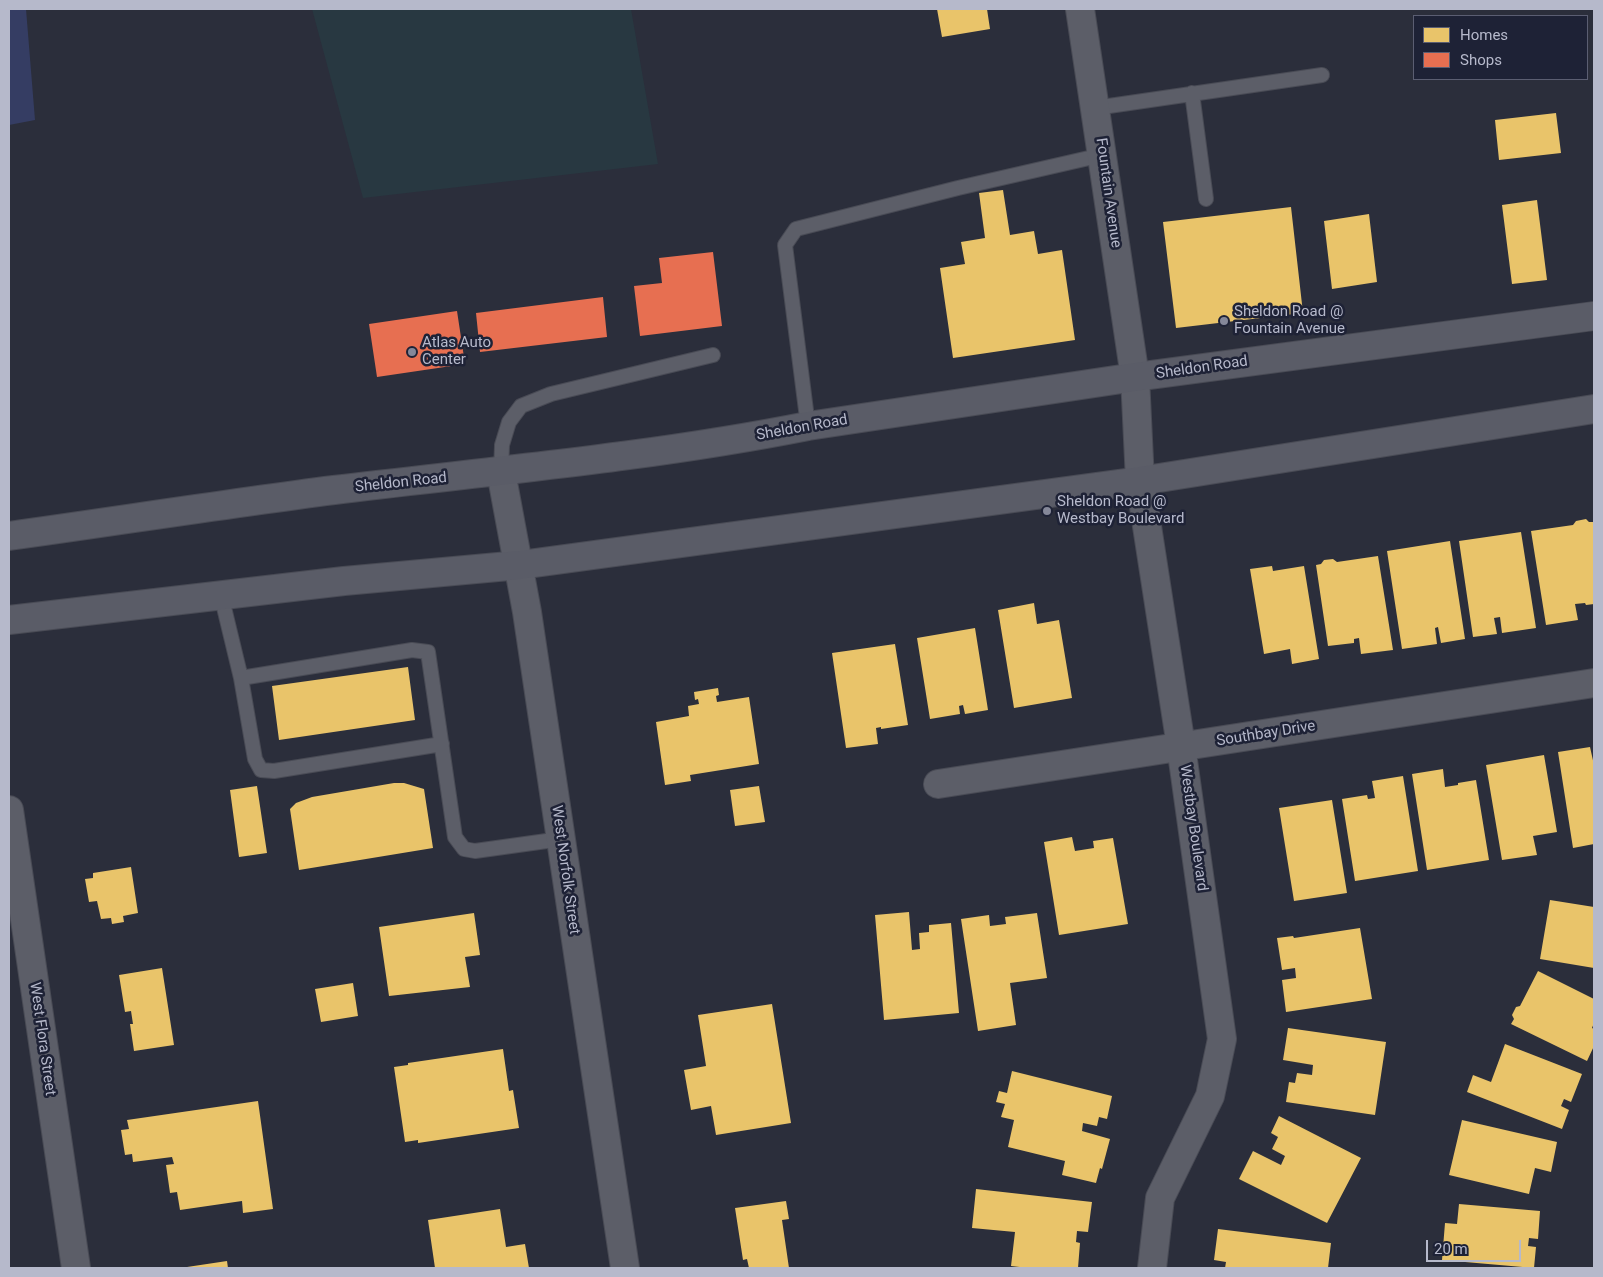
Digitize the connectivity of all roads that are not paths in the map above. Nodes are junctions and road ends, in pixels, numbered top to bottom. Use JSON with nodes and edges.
{"nodes":[{"id":1,"x":1080,"y":9,"type":"edge"},
{"id":2,"x":1322,"y":75,"type":"dead end"},
{"id":3,"x":1192,"y":92,"type":"junction"},
{"id":4,"x":1095,"y":108,"type":"junction"},
{"id":5,"x":1102,"y":154,"type":"junction"},
{"id":6,"x":1206,"y":199,"type":"dead end"},
{"id":7,"x":1594,"y":316,"type":"edge"},
{"id":8,"x":712,"y":355,"type":"dead end"},
{"id":9,"x":1135,"y":377,"type":"junction"},
{"id":10,"x":1594,"y":409,"type":"edge"},
{"id":11,"x":808,"y":426,"type":"junction"},
{"id":12,"x":501,"y":472,"type":"junction"},
{"id":13,"x":1140,"y":481,"type":"junction"},
{"id":14,"x":9,"y":536,"type":"edge"},
{"id":15,"x":520,"y":565,"type":"junction"},
{"id":16,"x":221,"y":595,"type":"junction"},
{"id":17,"x":9,"y":620,"type":"edge"},
{"id":18,"x":241,"y":678,"type":"junction"},
{"id":19,"x":1594,"y":683,"type":"edge"},
{"id":20,"x":442,"y":744,"type":"junction"},
{"id":21,"x":1181,"y":746,"type":"junction"},
{"id":22,"x":938,"y":784,"type":"dead end"},
{"id":23,"x":9,"y":810,"type":"edge"},
{"id":24,"x":561,"y":840,"type":"junction"},
{"id":25,"x":15,"y":899,"type":"edge"},
{"id":26,"x":76,"y":1268,"type":"edge"},
{"id":27,"x":625,"y":1268,"type":"edge"},
{"id":28,"x":1152,"y":1268,"type":"edge"}],
"edges":[{"from":1,"to":4,"type":"street","name":"Fountain Avenue"},
{"from":2,"to":3,"type":"lane"},
{"from":3,"to":4,"type":"lane"},
{"from":3,"to":6,"type":"lane"},
{"from":4,"to":5,"type":"street","name":"Fountain Avenue"},
{"from":5,"to":9,"type":"street","name":"Fountain Avenue"},
{"from":5,"to":11,"type":"lane"},
{"from":7,"to":9,"type":"main road","name":"Sheldon Road"},
{"from":8,"to":12,"type":"lane"},
{"from":9,"to":11,"type":"main road","name":"Sheldon Road"},
{"from":9,"to":13,"type":"street","name":"Westbay Boulevard"},
{"from":10,"to":13,"type":"main road"},
{"from":11,"to":12,"type":"main road","name":"Sheldon Road"},
{"from":12,"to":14,"type":"main road","name":"Sheldon Road"},
{"from":12,"to":15,"type":"street","name":"West Norfolk Street"},
{"from":13,"to":15,"type":"main road"},
{"from":13,"to":21,"type":"street","name":"Westbay Boulevard"},
{"from":15,"to":16,"type":"main road"},
{"from":15,"to":24,"type":"street","name":"West Norfolk Street"},
{"from":16,"to":17,"type":"main road"},
{"from":16,"to":18,"type":"lane"},
{"from":18,"to":20,"type":"lane"},
{"from":18,"to":20,"type":"lane"},
{"from":19,"to":21,"type":"street","name":"Southbay Drive"},
{"from":20,"to":24,"type":"lane"},
{"from":21,"to":22,"type":"street","name":"Southbay Drive"},
{"from":21,"to":28,"type":"street","name":"Westbay Boulevard"},
{"from":23,"to":25,"type":"street","name":"West Flora Street"},
{"from":24,"to":27,"type":"street","name":"West Norfolk Street"},
{"from":25,"to":26,"type":"street","name":"West Flora Street"}]}
